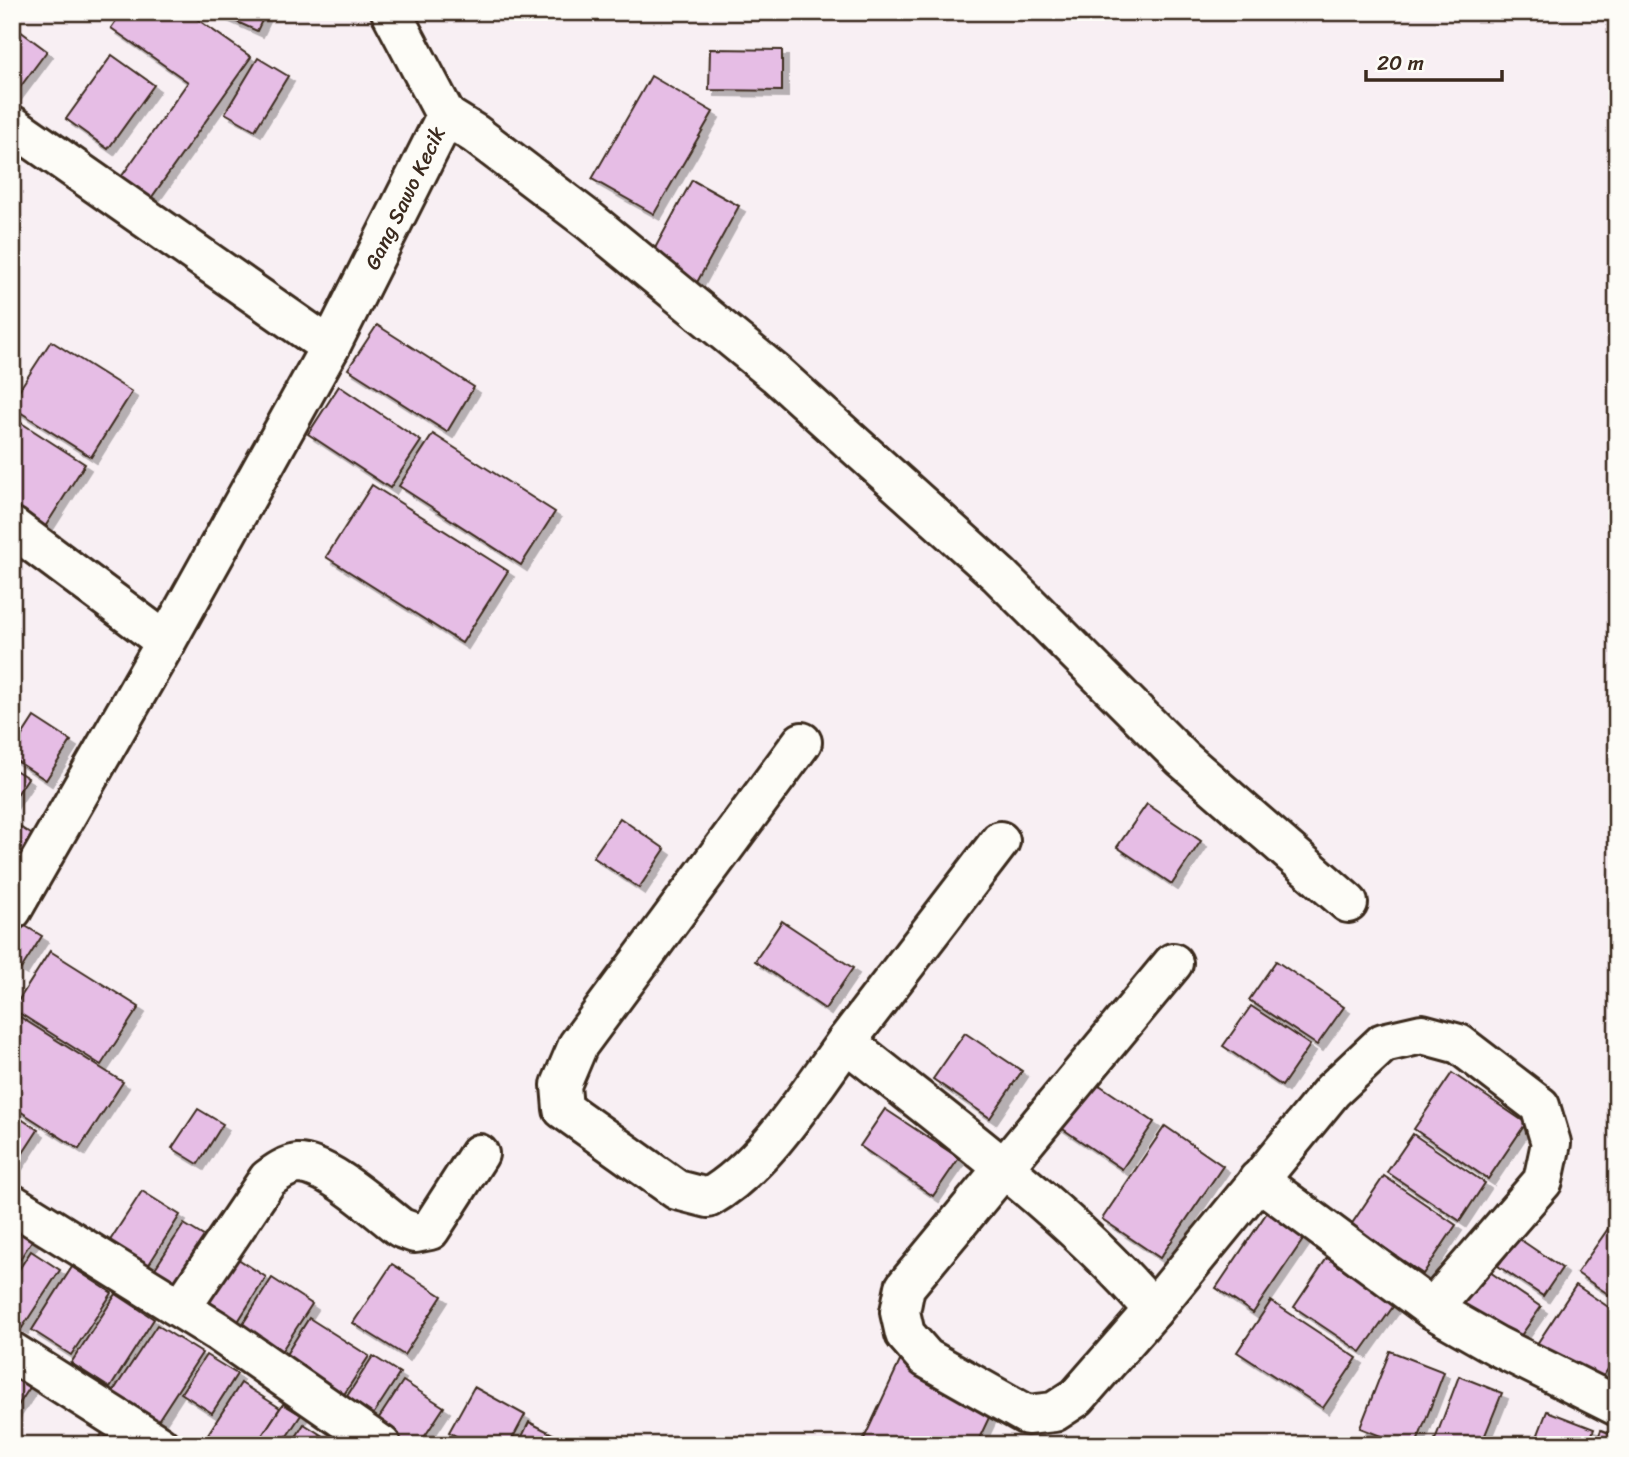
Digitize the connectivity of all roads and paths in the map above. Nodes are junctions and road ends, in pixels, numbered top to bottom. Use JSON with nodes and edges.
{"nodes":[{"id":1,"x":391,"y":12,"type":"edge"},
{"id":2,"x":446,"y":116,"type":"junction"},
{"id":3,"x":12,"y":125,"type":"edge"},
{"id":4,"x":330,"y":346,"type":"junction"},
{"id":5,"x":12,"y":527,"type":"edge"},
{"id":6,"x":166,"y":642,"type":"junction"},
{"id":7,"x":802,"y":741,"type":"dead end"},
{"id":8,"x":1000,"y":841,"type":"dead end"},
{"id":9,"x":1348,"y":903,"type":"dead end"},
{"id":10,"x":12,"y":910,"type":"edge"},
{"id":11,"x":1173,"y":963,"type":"dead end"},
{"id":12,"x":846,"y":1042,"type":"junction"},
{"id":13,"x":479,"y":1154,"type":"dead end"},
{"id":14,"x":1002,"y":1169,"type":"junction"},
{"id":15,"x":1258,"y":1180,"type":"junction"},
{"id":16,"x":12,"y":1204,"type":"edge"},
{"id":17,"x":181,"y":1308,"type":"junction"},
{"id":18,"x":1432,"y":1309,"type":"junction"},
{"id":19,"x":1153,"y":1310,"type":"junction"},
{"id":20,"x":12,"y":1352,"type":"edge"},
{"id":21,"x":1614,"y":1398,"type":"edge"},
{"id":22,"x":1046,"y":1428,"type":"edge"},
{"id":23,"x":159,"y":1445,"type":"edge"},
{"id":24,"x":381,"y":1445,"type":"edge"}],
"edges":[{"from":1,"to":2,"type":"street","name":"Gang Sawo Kecik"},
{"from":2,"to":4,"type":"street","name":"Gang Sawo Kecik"},
{"from":2,"to":9,"type":"street"},
{"from":3,"to":4,"type":"street"},
{"from":4,"to":6,"type":"street","name":"Gang Sawo Kecik"},
{"from":5,"to":6,"type":"street"},
{"from":6,"to":10,"type":"street","name":"Gang Sawo Kecik"},
{"from":7,"to":12,"type":"street"},
{"from":8,"to":12,"type":"street"},
{"from":11,"to":14,"type":"street"},
{"from":12,"to":14,"type":"street"},
{"from":13,"to":17,"type":"street"},
{"from":14,"to":19,"type":"street"},
{"from":14,"to":22,"type":"street"},
{"from":15,"to":18,"type":"street"},
{"from":15,"to":18,"type":"street"},
{"from":15,"to":19,"type":"street"},
{"from":16,"to":17,"type":"street"},
{"from":17,"to":24,"type":"street"},
{"from":18,"to":21,"type":"street"},
{"from":19,"to":22,"type":"street"},
{"from":20,"to":23,"type":"street"}]}
